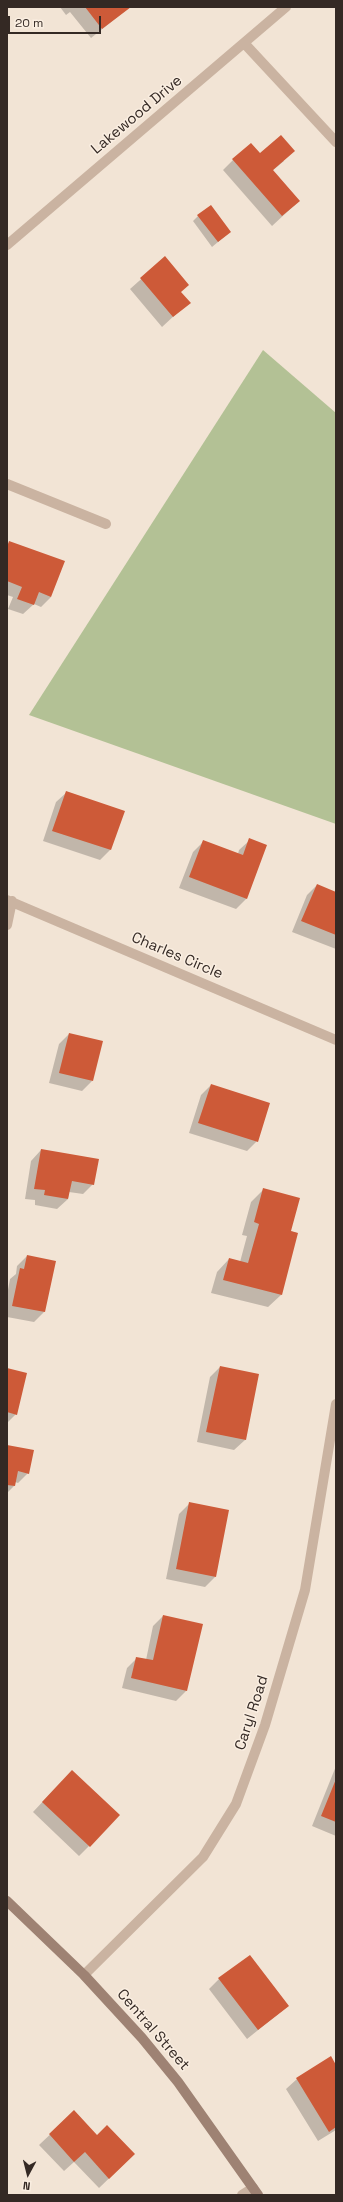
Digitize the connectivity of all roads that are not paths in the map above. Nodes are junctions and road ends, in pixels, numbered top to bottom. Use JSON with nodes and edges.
{"nodes":[{"id":1,"x":286,"y":7,"type":"edge"},
{"id":2,"x":244,"y":43,"type":"junction"},
{"id":3,"x":336,"y":142,"type":"edge"},
{"id":4,"x":7,"y":245,"type":"edge"},
{"id":5,"x":7,"y":484,"type":"edge"},
{"id":6,"x":106,"y":524,"type":"dead end"},
{"id":7,"x":9,"y":900,"type":"edge"},
{"id":8,"x":7,"y":925,"type":"edge"},
{"id":9,"x":336,"y":1040,"type":"edge"},
{"id":10,"x":336,"y":1404,"type":"edge"},
{"id":11,"x":7,"y":1901,"type":"edge"},
{"id":12,"x":84,"y":1975,"type":"junction"},
{"id":13,"x":255,"y":2192,"type":"edge"},
{"id":14,"x":242,"y":2195,"type":"edge"}],
"edges":[{"from":1,"to":2,"type":"street","name":"Lakewood Drive"},
{"from":2,"to":3,"type":"street"},
{"from":2,"to":4,"type":"street","name":"Lakewood Drive"},
{"from":5,"to":6,"type":"street"},
{"from":7,"to":8,"type":"street"},
{"from":7,"to":9,"type":"street","name":"Charles Circle"},
{"from":10,"to":12,"type":"street","name":"Caryl Road"},
{"from":11,"to":12,"type":"main road","name":"Central Street"},
{"from":12,"to":13,"type":"main road","name":"Central Street"},
{"from":13,"to":14,"type":"street"}]}
